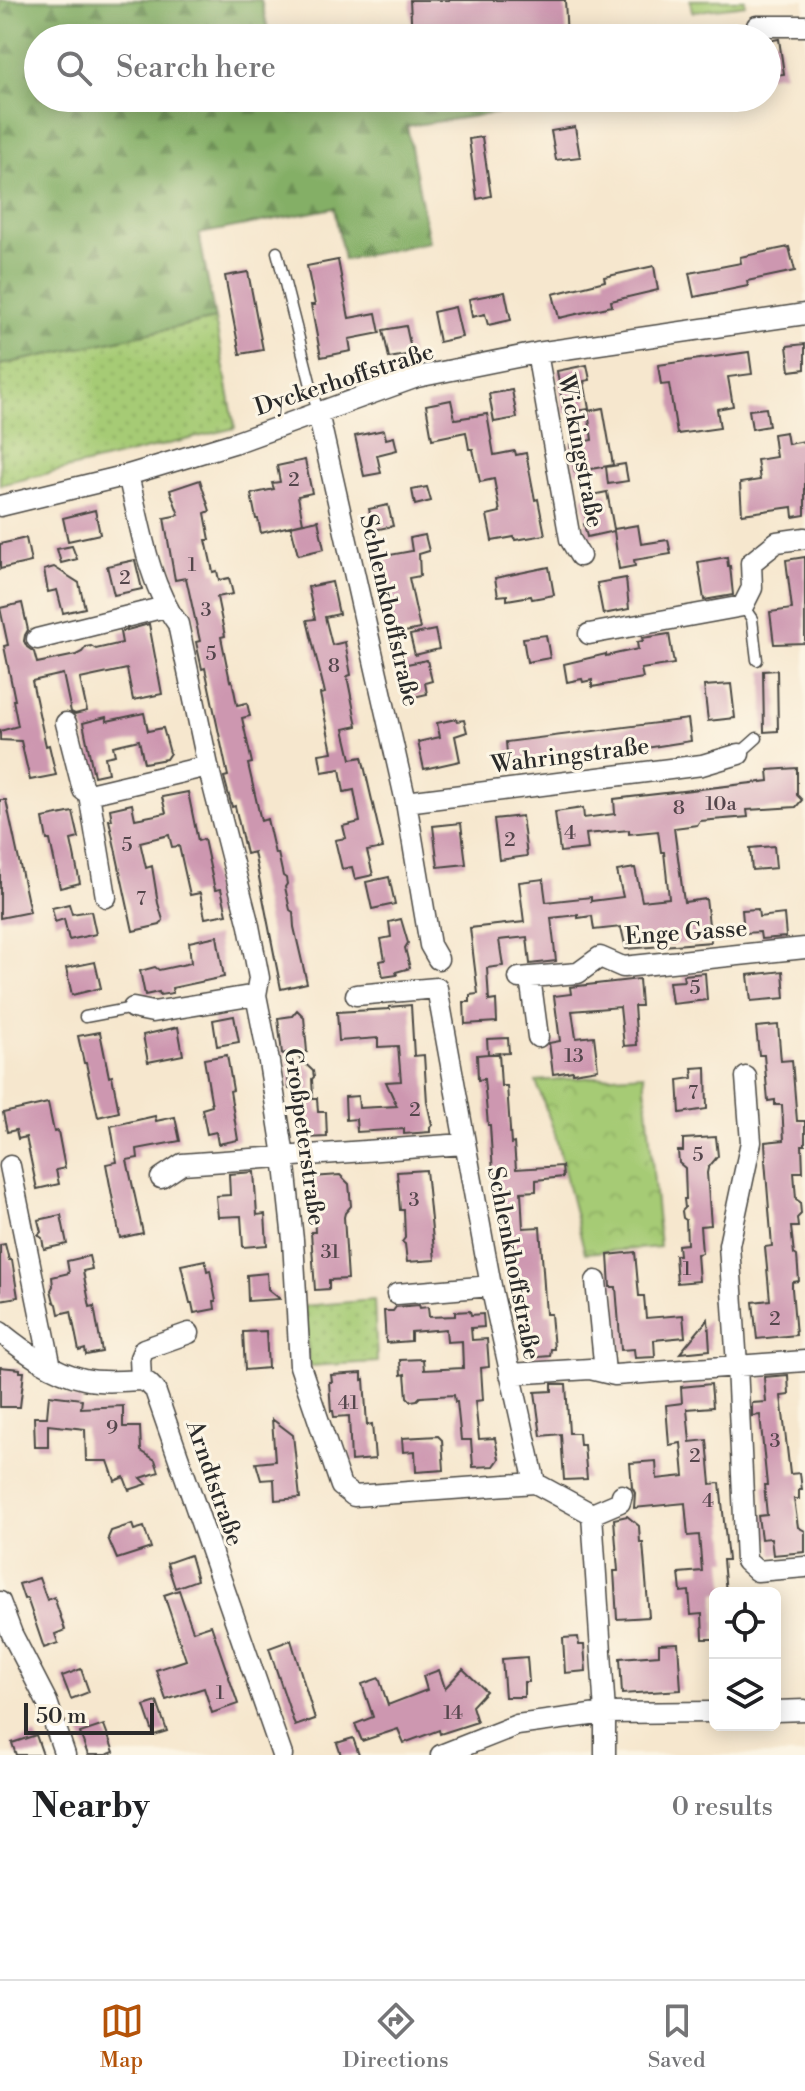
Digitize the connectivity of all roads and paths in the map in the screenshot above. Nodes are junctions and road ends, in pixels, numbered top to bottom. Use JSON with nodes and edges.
{"nodes":[{"id":1,"x":781,"y":26,"type":"edge"},
{"id":2,"x":805,"y":26,"type":"edge"},
{"id":3,"x":277,"y":252,"type":"dead end"},
{"id":4,"x":805,"y":314,"type":"edge"},
{"id":5,"x":537,"y":353,"type":"junction"},
{"id":6,"x":318,"y":413,"type":"junction"},
{"id":7,"x":128,"y":475,"type":"junction"},
{"id":8,"x":0,"y":506,"type":"edge"},
{"id":9,"x":805,"y":538,"type":"edge"},
{"id":10,"x":580,"y":556,"type":"dead end"},
{"id":11,"x":743,"y":606,"type":"junction"},
{"id":12,"x":165,"y":607,"type":"junction"},
{"id":13,"x":589,"y":634,"type":"dead end"},
{"id":14,"x":37,"y":639,"type":"dead end"},
{"id":15,"x":757,"y":660,"type":"dead end"},
{"id":16,"x":66,"y":723,"type":"dead end"},
{"id":17,"x":757,"y":738,"type":"dead end"},
{"id":18,"x":739,"y":754,"type":"joint"},
{"id":19,"x":208,"y":766,"type":"junction"},
{"id":20,"x":89,"y":794,"type":"junction"},
{"id":21,"x":406,"y":802,"type":"junction"},
{"id":22,"x":106,"y":897,"type":"dead end"},
{"id":23,"x":805,"y":948,"type":"edge"},
{"id":24,"x":438,"y":959,"type":"dead end"},
{"id":25,"x":256,"y":995,"type":"junction"},
{"id":26,"x":356,"y":995,"type":"dead end"},
{"id":27,"x":133,"y":1008,"type":"joint"},
{"id":28,"x":85,"y":1017,"type":"dead end"},
{"id":29,"x":538,"y":1037,"type":"dead end"},
{"id":30,"x":746,"y":1077,"type":"dead end"},
{"id":31,"x":464,"y":1144,"type":"junction"},
{"id":32,"x":284,"y":1156,"type":"junction"},
{"id":33,"x":10,"y":1166,"type":"dead end"},
{"id":34,"x":161,"y":1178,"type":"dead end"},
{"id":35,"x":596,"y":1281,"type":"dead end"},
{"id":36,"x":491,"y":1286,"type":"junction"},
{"id":37,"x":397,"y":1294,"type":"dead end"},
{"id":38,"x":0,"y":1332,"type":"edge"},
{"id":39,"x":189,"y":1333,"type":"dead end"},
{"id":40,"x":805,"y":1361,"type":"edge"},
{"id":41,"x":737,"y":1365,"type":"junction"},
{"id":42,"x":51,"y":1367,"type":"junction"},
{"id":43,"x":605,"y":1372,"type":"junction"},
{"id":44,"x":510,"y":1374,"type":"junction"},
{"id":45,"x":141,"y":1380,"type":"junction"},
{"id":46,"x":535,"y":1483,"type":"junction"},
{"id":47,"x":622,"y":1495,"type":"dead end"},
{"id":48,"x":592,"y":1514,"type":"junction"},
{"id":49,"x":805,"y":1567,"type":"edge"},
{"id":50,"x":0,"y":1602,"type":"edge"},
{"id":51,"x":805,"y":1710,"type":"edge"},
{"id":52,"x":781,"y":1711,"type":"edge"},
{"id":53,"x":709,"y":1712,"type":"edge"},
{"id":54,"x":605,"y":1713,"type":"junction"},
{"id":55,"x":65,"y":1755,"type":"edge"},
{"id":56,"x":282,"y":1755,"type":"edge"},
{"id":57,"x":441,"y":1755,"type":"edge"},
{"id":58,"x":605,"y":1755,"type":"edge"}],
"edges":[{"from":1,"to":2,"type":"street"},
{"from":3,"to":6,"type":"lane"},
{"from":4,"to":5,"type":"street","name":"Dyckerhoffstraße"},
{"from":5,"to":6,"type":"street","name":"Dyckerhoffstraße"},
{"from":5,"to":10,"type":"street","name":"Wickingstraße"},
{"from":6,"to":7,"type":"street","name":"Dyckerhoffstraße"},
{"from":6,"to":21,"type":"street","name":"Schlenkhoffstraße"},
{"from":7,"to":8,"type":"street","name":"Dyckerhoffstraße"},
{"from":7,"to":12,"type":"street","name":"Großpeterstraße"},
{"from":9,"to":11,"type":"street"},
{"from":11,"to":13,"type":"street"},
{"from":11,"to":15,"type":"lane"},
{"from":12,"to":14,"type":"street"},
{"from":12,"to":19,"type":"street","name":"Großpeterstraße"},
{"from":16,"to":20,"type":"street"},
{"from":17,"to":18,"type":"lane"},
{"from":18,"to":21,"type":"street","name":"Wahringstraße"},
{"from":19,"to":20,"type":"street"},
{"from":19,"to":25,"type":"street","name":"Großpeterstraße"},
{"from":20,"to":22,"type":"street"},
{"from":21,"to":24,"type":"street","name":"Schlenkhoffstraße"},
{"from":23,"to":29,"type":"street","name":"Enge Gasse"},
{"from":25,"to":27,"type":"street"},
{"from":25,"to":32,"type":"street","name":"Großpeterstraße"},
{"from":26,"to":31,"type":"street","name":"Schlenkhoffstraße"},
{"from":27,"to":28,"type":"lane"},
{"from":30,"to":41,"type":"street"},
{"from":31,"to":32,"type":"street"},
{"from":31,"to":36,"type":"street","name":"Schlenkhoffstraße"},
{"from":32,"to":34,"type":"street"},
{"from":32,"to":46,"type":"street","name":"Großpeterstraße"},
{"from":33,"to":42,"type":"street"},
{"from":35,"to":43,"type":"street"},
{"from":36,"to":37,"type":"street"},
{"from":36,"to":44,"type":"street","name":"Schlenkhoffstraße"},
{"from":38,"to":42,"type":"street"},
{"from":39,"to":45,"type":"street"},
{"from":40,"to":41,"type":"street"},
{"from":41,"to":43,"type":"street"},
{"from":41,"to":49,"type":"street"},
{"from":42,"to":45,"type":"street"},
{"from":43,"to":44,"type":"street"},
{"from":44,"to":46,"type":"street","name":"Schlenkhoffstraße"},
{"from":45,"to":56,"type":"street","name":"Arndtstraße"},
{"from":46,"to":48,"type":"street"},
{"from":47,"to":48,"type":"street"},
{"from":48,"to":54,"type":"street"},
{"from":50,"to":55,"type":"street"},
{"from":51,"to":52,"type":"street"},
{"from":53,"to":54,"type":"street"},
{"from":54,"to":57,"type":"street"},
{"from":54,"to":58,"type":"street"}]}
